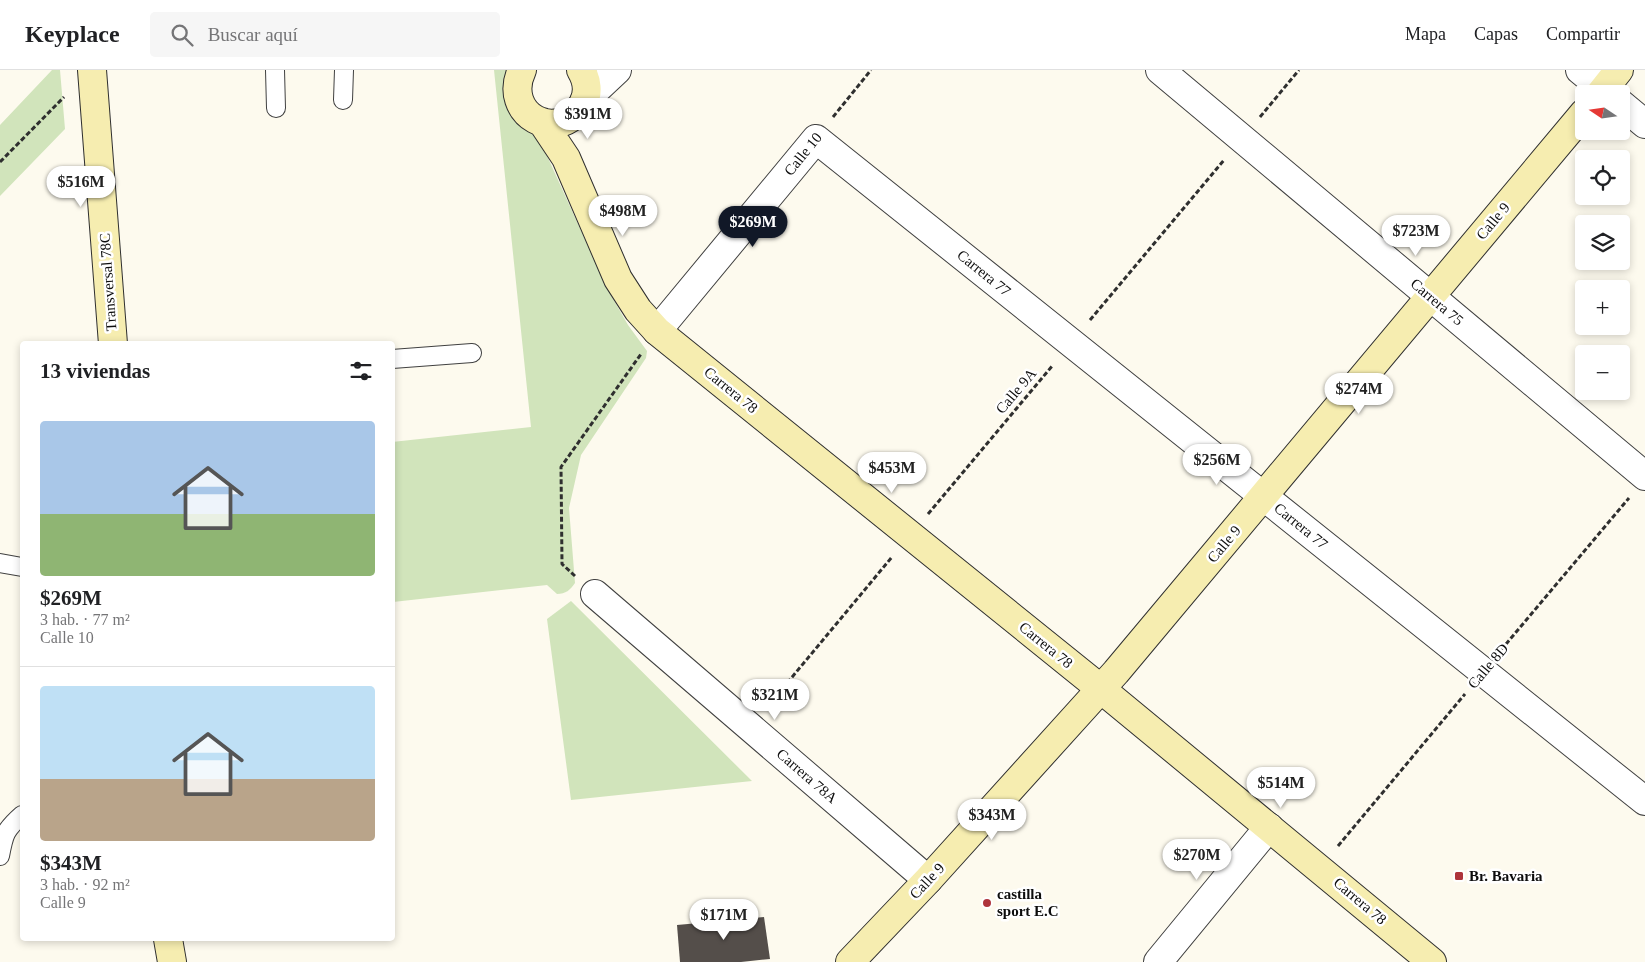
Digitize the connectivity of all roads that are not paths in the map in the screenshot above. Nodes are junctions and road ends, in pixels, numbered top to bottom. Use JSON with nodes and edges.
{"nodes":[{"id":1,"x":92,"y":70,"type":"edge"},
{"id":2,"x":274,"y":70,"type":"edge"},
{"id":3,"x":344,"y":70,"type":"edge"},
{"id":4,"x":616,"y":70,"type":"edge"},
{"id":5,"x":1160,"y":70,"type":"edge"},
{"id":6,"x":1580,"y":70,"type":"edge"},
{"id":7,"x":517,"y":74,"type":"edge"},
{"id":8,"x":1602,"y":85,"type":"edge"},
{"id":9,"x":572,"y":98,"type":"edge"},
{"id":10,"x":343,"y":100,"type":"dead end"},
{"id":11,"x":276,"y":108,"type":"dead end"},
{"id":12,"x":1630,"y":109,"type":"edge"},
{"id":13,"x":1575,"y":124,"type":"edge"},
{"id":14,"x":1645,"y":124,"type":"edge"},
{"id":15,"x":816,"y":139,"type":"joint"},
{"id":16,"x":1430,"y":297,"type":"junction"},
{"id":17,"x":658,"y":331,"type":"junction"},
{"id":18,"x":113,"y":341,"type":"edge"},
{"id":19,"x":472,"y":353,"type":"dead end"},
{"id":20,"x":395,"y":359,"type":"edge"},
{"id":21,"x":1639,"y":485,"type":"edge"},
{"id":22,"x":1264,"y":496,"type":"junction"},
{"id":23,"x":0,"y":563,"type":"edge"},
{"id":24,"x":20,"y":567,"type":"edge"},
{"id":25,"x":595,"y":594,"type":"road end"},
{"id":26,"x":1101,"y":689,"type":"junction"},
{"id":27,"x":1645,"y":801,"type":"edge"},
{"id":28,"x":20,"y":817,"type":"edge"},
{"id":29,"x":1269,"y":827,"type":"junction"},
{"id":30,"x":0,"y":856,"type":"edge"},
{"id":31,"x":928,"y":880,"type":"junction"},
{"id":32,"x":168,"y":941,"type":"edge"},
{"id":33,"x":172,"y":962,"type":"edge"},
{"id":34,"x":850,"y":962,"type":"edge"},
{"id":35,"x":1158,"y":962,"type":"edge"},
{"id":36,"x":1432,"y":962,"type":"edge"}],
"edges":[{"from":1,"to":18,"type":"street","name":"Transversal 78C"},
{"from":2,"to":11,"type":"lane"},
{"from":3,"to":10,"type":"lane"},
{"from":4,"to":9,"type":"street"},
{"from":5,"to":16,"type":"street","name":"Carrera 75"},
{"from":6,"to":8,"type":"street"},
{"from":7,"to":9,"type":"street"},
{"from":9,"to":17,"type":"street","name":"Carrera 78"},
{"from":12,"to":14,"type":"street"},
{"from":13,"to":16,"type":"street","name":"Calle 9"},
{"from":15,"to":17,"type":"street","name":"Calle 10"},
{"from":15,"to":22,"type":"street","name":"Carrera 77"},
{"from":16,"to":21,"type":"street","name":"Carrera 75"},
{"from":16,"to":22,"type":"street","name":"Calle 9"},
{"from":17,"to":26,"type":"street","name":"Carrera 78"},
{"from":19,"to":20,"type":"lane"},
{"from":22,"to":26,"type":"street","name":"Calle 9"},
{"from":22,"to":27,"type":"street","name":"Carrera 77"},
{"from":23,"to":24,"type":"lane"},
{"from":25,"to":31,"type":"street","name":"Carrera 78A"},
{"from":26,"to":29,"type":"street","name":"Carrera 78"},
{"from":26,"to":31,"type":"street","name":"Calle 9"},
{"from":28,"to":30,"type":"lane"},
{"from":29,"to":35,"type":"street"},
{"from":29,"to":36,"type":"street","name":"Carrera 78"},
{"from":31,"to":34,"type":"street","name":"Calle 9"},
{"from":32,"to":33,"type":"street"}]}
